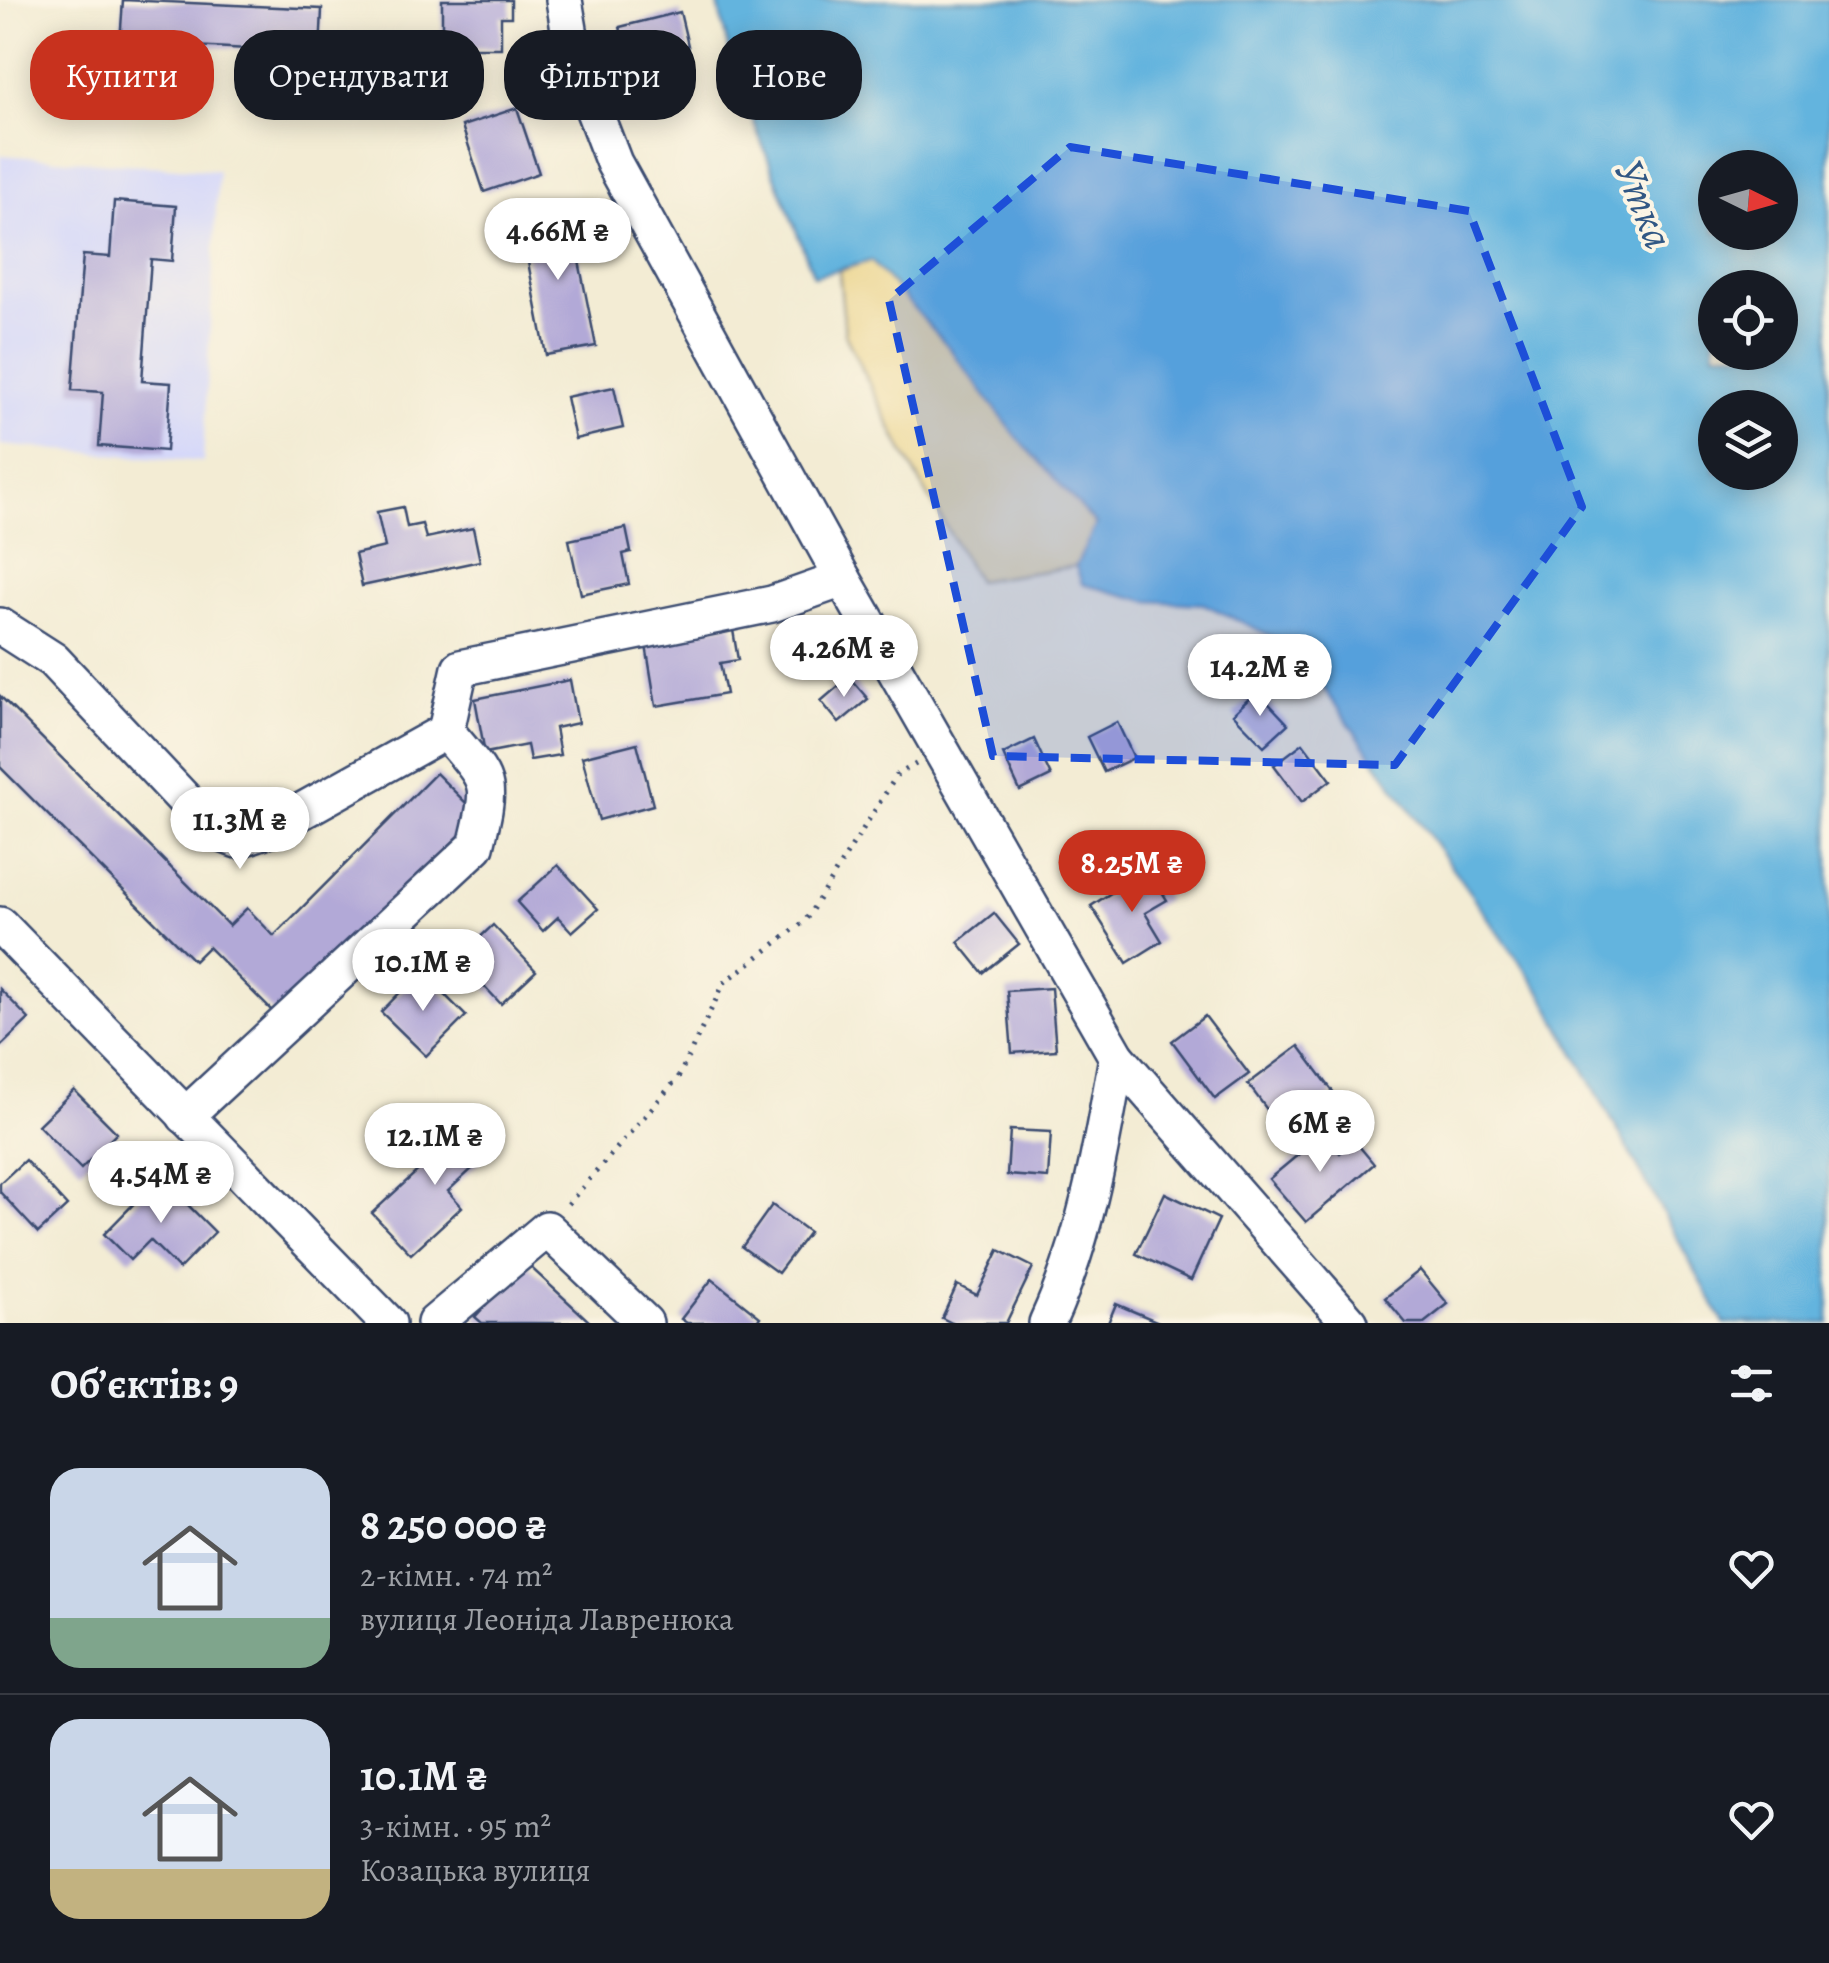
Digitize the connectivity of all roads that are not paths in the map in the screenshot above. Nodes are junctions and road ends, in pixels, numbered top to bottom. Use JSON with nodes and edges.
{"nodes":[{"id":1,"x":564,"y":0,"type":"edge"},
{"id":2,"x":843,"y":579,"type":"junction"},
{"id":3,"x":0,"y":626,"type":"edge"},
{"id":4,"x":446,"y":731,"type":"junction"},
{"id":5,"x":0,"y":926,"type":"edge"},
{"id":6,"x":1117,"y":1057,"type":"junction"},
{"id":7,"x":185,"y":1116,"type":"junction"},
{"id":8,"x":388,"y":1323,"type":"edge"},
{"id":9,"x":435,"y":1323,"type":"edge"},
{"id":10,"x":645,"y":1323,"type":"edge"},
{"id":11,"x":1047,"y":1323,"type":"edge"},
{"id":12,"x":1350,"y":1323,"type":"edge"}],
"edges":[{"from":1,"to":2,"type":"street"},
{"from":2,"to":4,"type":"street"},
{"from":2,"to":6,"type":"street"},
{"from":3,"to":4,"type":"street"},
{"from":4,"to":7,"type":"street"},
{"from":5,"to":7,"type":"street"},
{"from":6,"to":11,"type":"street"},
{"from":6,"to":12,"type":"street"},
{"from":7,"to":8,"type":"street"},
{"from":9,"to":10,"type":"street"}]}
